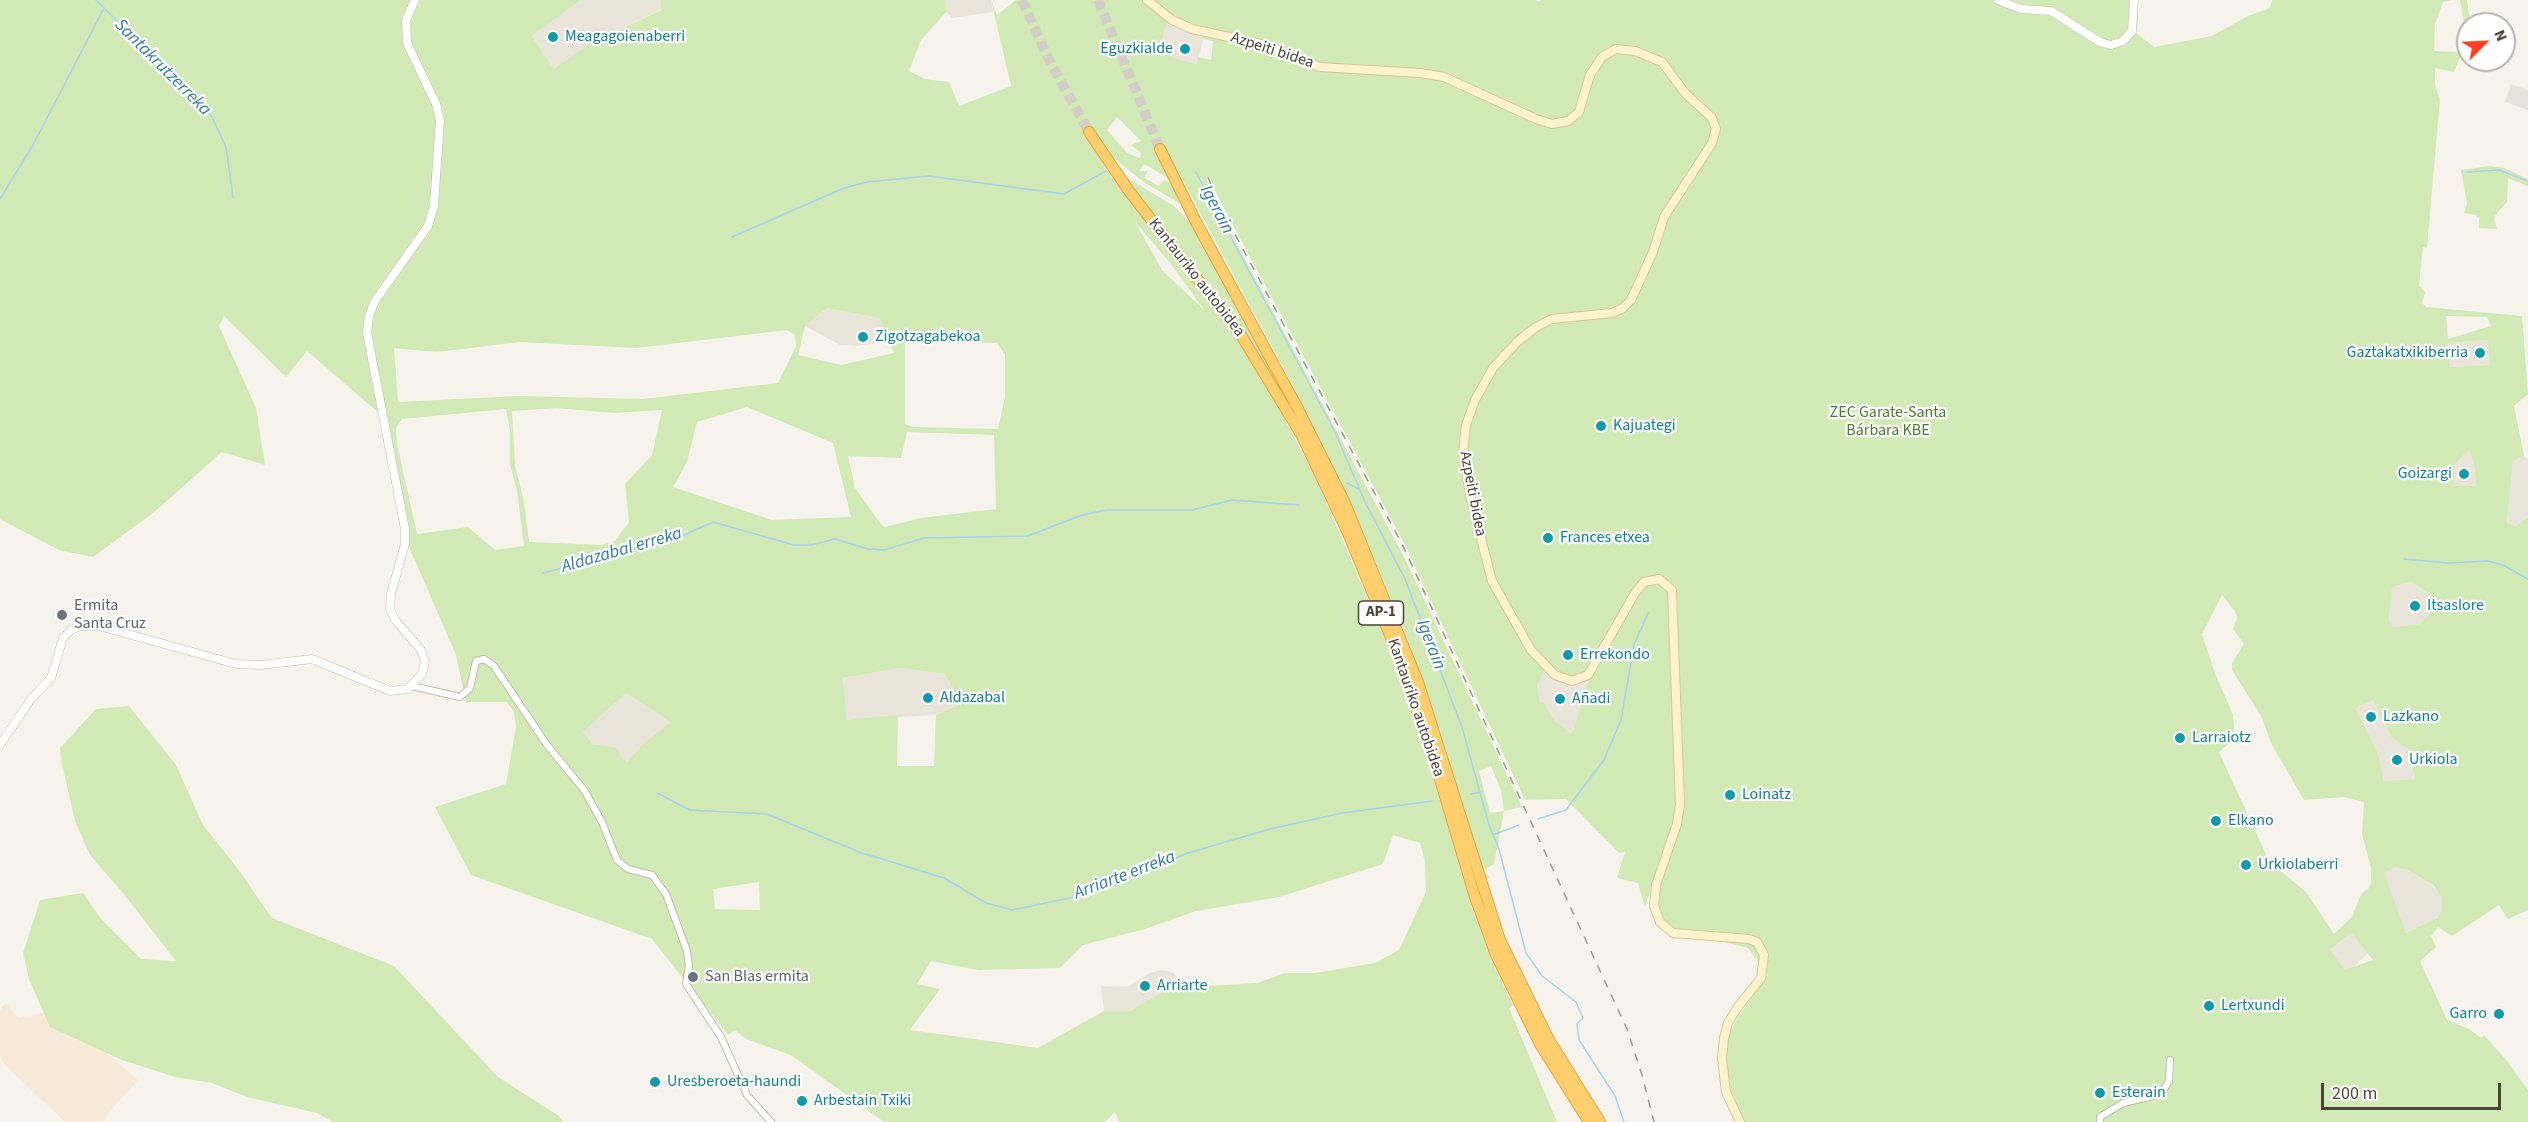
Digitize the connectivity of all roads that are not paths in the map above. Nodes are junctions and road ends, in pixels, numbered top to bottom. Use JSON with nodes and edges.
{"nodes":[{"id":1,"x":415,"y":0,"type":"edge"},
{"id":2,"x":1147,"y":0,"type":"edge"},
{"id":3,"x":1998,"y":0,"type":"edge"},
{"id":4,"x":2134,"y":0,"type":"edge"},
{"id":5,"x":1089,"y":132,"type":"tunnel mouth"},
{"id":6,"x":1160,"y":149,"type":"tunnel mouth"},
{"id":7,"x":412,"y":686,"type":"junction"},
{"id":8,"x":0,"y":745,"type":"edge"},
{"id":9,"x":2170,"y":1060,"type":"dead end"},
{"id":10,"x":771,"y":1122,"type":"edge"},
{"id":11,"x":1589,"y":1122,"type":"edge"},
{"id":12,"x":1600,"y":1122,"type":"edge"},
{"id":13,"x":1740,"y":1122,"type":"edge"},
{"id":14,"x":2100,"y":1122,"type":"edge"}],
"edges":[{"from":1,"to":7,"type":"street"},
{"from":2,"to":13,"type":"main road","name":"Azpeiti bidea"},
{"from":3,"to":4,"type":"street"},
{"from":5,"to":11,"type":"highway","name":"Kantauriko autobidea","number":"AP-1"},
{"from":6,"to":12,"type":"highway","name":"Kantauriko autobidea","number":"AP-1"},
{"from":7,"to":8,"type":"street"},
{"from":7,"to":10,"type":"street"},
{"from":9,"to":14,"type":"street"}]}
